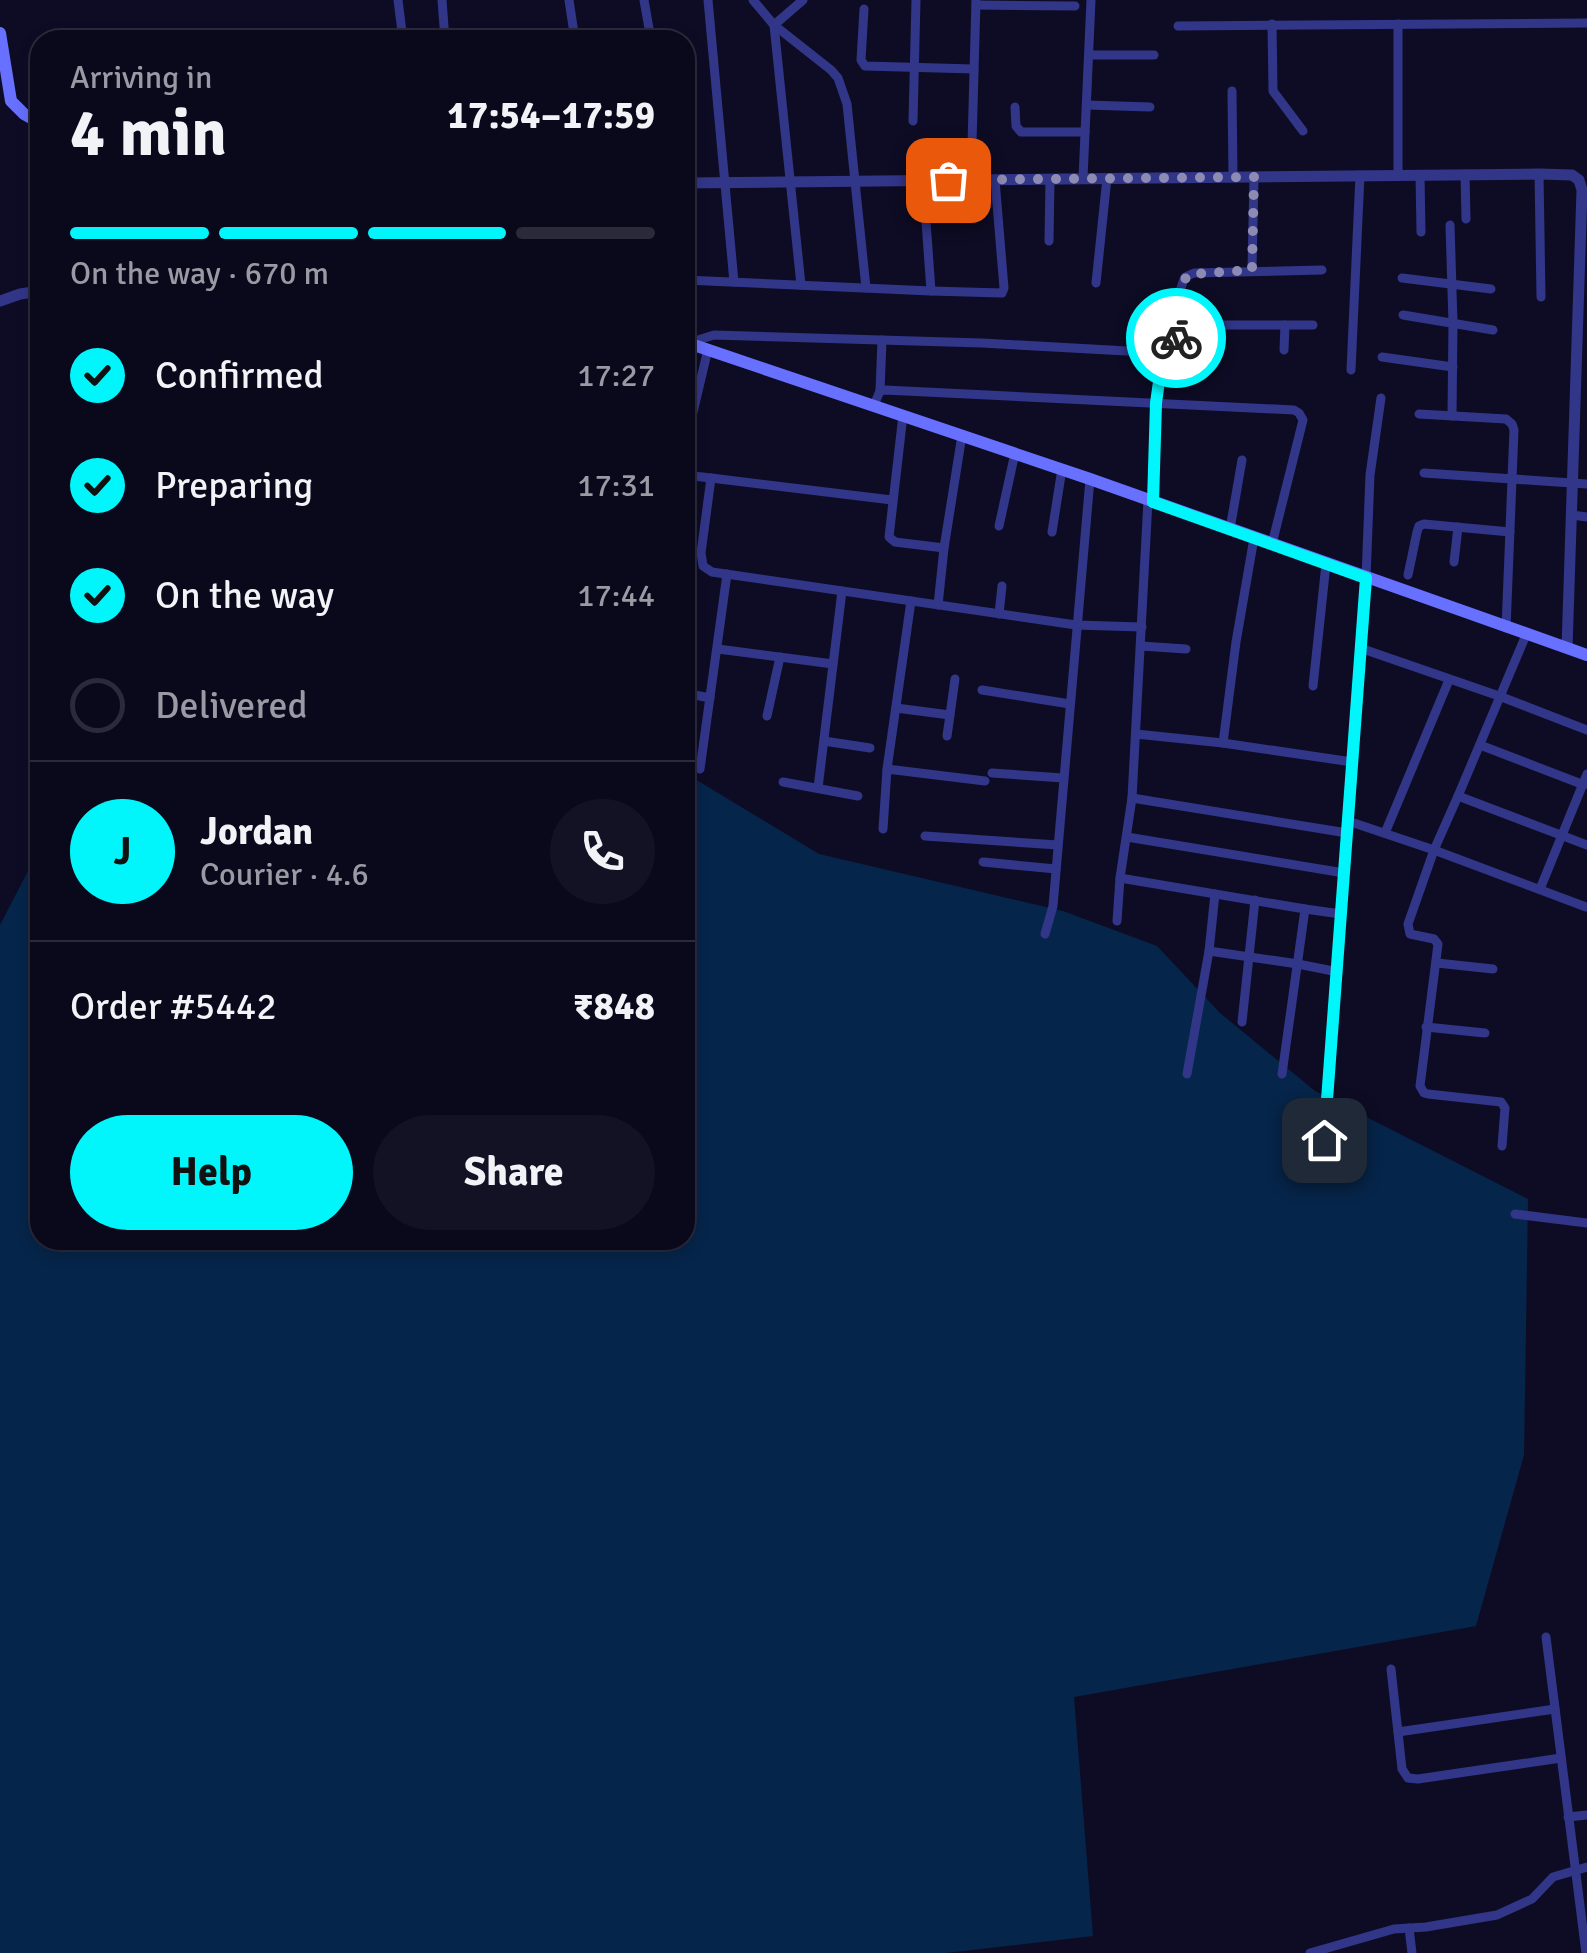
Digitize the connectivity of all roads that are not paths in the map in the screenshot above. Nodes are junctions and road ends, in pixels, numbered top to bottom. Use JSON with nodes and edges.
{"nodes":[{"id":1,"x":398,"y":0,"type":"edge"},
{"id":2,"x":442,"y":0,"type":"edge"},
{"id":3,"x":569,"y":0,"type":"edge"},
{"id":4,"x":644,"y":0,"type":"edge"},
{"id":5,"x":708,"y":0,"type":"edge"},
{"id":6,"x":753,"y":0,"type":"edge"},
{"id":7,"x":916,"y":0,"type":"edge"},
{"id":8,"x":1091,"y":0,"type":"edge"},
{"id":9,"x":799,"y":1,"type":"edge"},
{"id":10,"x":976,"y":3,"type":"edge"},
{"id":11,"x":1075,"y":6,"type":"dead end"},
{"id":12,"x":864,"y":9,"type":"dead end"},
{"id":13,"x":1587,"y":23,"type":"edge"},
{"id":14,"x":1272,"y":24,"type":"junction"},
{"id":15,"x":1398,"y":24,"type":"junction"},
{"id":16,"x":774,"y":25,"type":"junction"},
{"id":17,"x":1178,"y":26,"type":"dead end"},
{"id":18,"x":402,"y":30,"type":"edge"},
{"id":19,"x":444,"y":30,"type":"edge"},
{"id":20,"x":574,"y":30,"type":"edge"},
{"id":21,"x":649,"y":30,"type":"edge"},
{"id":22,"x":0,"y":33,"type":"edge"},
{"id":23,"x":1,"y":53,"type":"edge"},
{"id":24,"x":1090,"y":54,"type":"junction"},
{"id":25,"x":1154,"y":55,"type":"dead end"},
{"id":26,"x":914,"y":68,"type":"junction"},
{"id":27,"x":974,"y":69,"type":"junction"},
{"id":28,"x":1232,"y":91,"type":"dead end"},
{"id":29,"x":1087,"y":105,"type":"junction"},
{"id":30,"x":1015,"y":107,"type":"dead end"},
{"id":31,"x":1150,"y":107,"type":"dead end"},
{"id":32,"x":30,"y":117,"type":"edge"},
{"id":33,"x":913,"y":121,"type":"dead end"},
{"id":34,"x":1303,"y":131,"type":"dead end"},
{"id":35,"x":1086,"y":132,"type":"junction"},
{"id":36,"x":1587,"y":173,"type":"edge"},
{"id":37,"x":1465,"y":174,"type":"junction"},
{"id":38,"x":1539,"y":174,"type":"junction"},
{"id":39,"x":1398,"y":175,"type":"junction"},
{"id":40,"x":1420,"y":175,"type":"junction"},
{"id":41,"x":1360,"y":176,"type":"junction"},
{"id":42,"x":1572,"y":176,"type":"junction"},
{"id":43,"x":1233,"y":177,"type":"junction"},
{"id":44,"x":1254,"y":177,"type":"junction"},
{"id":45,"x":1083,"y":178,"type":"junction"},
{"id":46,"x":1107,"y":178,"type":"junction"},
{"id":47,"x":1050,"y":179,"type":"junction"},
{"id":48,"x":923,"y":180,"type":"junction"},
{"id":49,"x":972,"y":180,"type":"junction"},
{"id":50,"x":994,"y":180,"type":"junction"},
{"id":51,"x":856,"y":181,"type":"junction"},
{"id":52,"x":695,"y":182,"type":"edge"},
{"id":53,"x":724,"y":182,"type":"junction"},
{"id":54,"x":791,"y":182,"type":"junction"},
{"id":55,"x":1466,"y":219,"type":"dead end"},
{"id":56,"x":1450,"y":225,"type":"dead end"},
{"id":57,"x":1421,"y":232,"type":"dead end"},
{"id":58,"x":1049,"y":241,"type":"dead end"},
{"id":59,"x":1252,"y":270,"type":"junction"},
{"id":60,"x":1322,"y":270,"type":"dead end"},
{"id":61,"x":1402,"y":278,"type":"dead end"},
{"id":62,"x":695,"y":280,"type":"edge"},
{"id":63,"x":734,"y":282,"type":"junction"},
{"id":64,"x":1096,"y":283,"type":"dead end"},
{"id":65,"x":1452,"y":284,"type":"junction"},
{"id":66,"x":801,"y":285,"type":"junction"},
{"id":67,"x":866,"y":288,"type":"junction"},
{"id":68,"x":1490,"y":289,"type":"dead end"},
{"id":69,"x":931,"y":290,"type":"junction"},
{"id":70,"x":30,"y":292,"type":"edge"},
{"id":71,"x":1542,"y":297,"type":"dead end"},
{"id":72,"x":0,"y":301,"type":"edge"},
{"id":73,"x":1403,"y":315,"type":"dead end"},
{"id":74,"x":1454,"y":323,"type":"junction"},
{"id":75,"x":1185,"y":325,"type":"junction"},
{"id":76,"x":1285,"y":326,"type":"junction"},
{"id":77,"x":1314,"y":326,"type":"dead end"},
{"id":78,"x":1493,"y":330,"type":"dead end"},
{"id":79,"x":695,"y":340,"type":"edge"},
{"id":80,"x":882,"y":340,"type":"junction"},
{"id":81,"x":695,"y":345,"type":"edge"},
{"id":82,"x":708,"y":349,"type":"junction"},
{"id":83,"x":1284,"y":350,"type":"dead end"},
{"id":84,"x":1163,"y":353,"type":"junction"},
{"id":85,"x":1382,"y":357,"type":"dead end"},
{"id":86,"x":1453,"y":367,"type":"junction"},
{"id":87,"x":1352,"y":370,"type":"dead end"},
{"id":88,"x":880,"y":391,"type":"junction"},
{"id":89,"x":1381,"y":398,"type":"dead end"},
{"id":90,"x":1156,"y":403,"type":"junction"},
{"id":91,"x":695,"y":404,"type":"edge"},
{"id":92,"x":874,"y":405,"type":"junction"},
{"id":93,"x":1419,"y":414,"type":"dead end"},
{"id":94,"x":903,"y":415,"type":"junction"},
{"id":95,"x":1452,"y":416,"type":"junction"},
{"id":96,"x":962,"y":435,"type":"junction"},
{"id":97,"x":1581,"y":436,"type":"edge"},
{"id":98,"x":1015,"y":453,"type":"junction"},
{"id":99,"x":1242,"y":460,"type":"dead end"},
{"id":100,"x":1062,"y":469,"type":"junction"},
{"id":101,"x":1424,"y":473,"type":"dead end"},
{"id":102,"x":695,"y":477,"type":"edge"},
{"id":103,"x":1512,"y":477,"type":"junction"},
{"id":104,"x":711,"y":478,"type":"junction"},
{"id":105,"x":1090,"y":479,"type":"junction"},
{"id":106,"x":1573,"y":483,"type":"junction"},
{"id":107,"x":1587,"y":484,"type":"edge"},
{"id":108,"x":892,"y":500,"type":"junction"},
{"id":109,"x":1151,"y":501,"type":"junction"},
{"id":110,"x":1572,"y":515,"type":"junction"},
{"id":111,"x":1587,"y":517,"type":"edge"},
{"id":112,"x":999,"y":526,"type":"dead end"},
{"id":113,"x":1458,"y":527,"type":"junction"},
{"id":114,"x":1230,"y":529,"type":"junction"},
{"id":115,"x":1052,"y":532,"type":"dead end"},
{"id":116,"x":1510,"y":532,"type":"junction"},
{"id":117,"x":1254,"y":538,"type":"junction"},
{"id":118,"x":1272,"y":544,"type":"junction"},
{"id":119,"x":944,"y":548,"type":"junction"},
{"id":120,"x":1454,"y":562,"type":"dead end"},
{"id":121,"x":1326,"y":564,"type":"junction"},
{"id":122,"x":728,"y":574,"type":"junction"},
{"id":123,"x":1408,"y":575,"type":"dead end"},
{"id":124,"x":1366,"y":578,"type":"junction"},
{"id":125,"x":1002,"y":586,"type":"dead end"},
{"id":126,"x":842,"y":591,"type":"junction"},
{"id":127,"x":912,"y":601,"type":"junction"},
{"id":128,"x":938,"y":605,"type":"junction"},
{"id":129,"x":999,"y":614,"type":"junction"},
{"id":130,"x":1076,"y":625,"type":"junction"},
{"id":131,"x":1142,"y":627,"type":"junction"},
{"id":132,"x":1506,"y":628,"type":"junction"},
{"id":133,"x":1526,"y":635,"type":"junction"},
{"id":134,"x":1141,"y":646,"type":"junction"},
{"id":135,"x":718,"y":648,"type":"junction"},
{"id":136,"x":1186,"y":648,"type":"dead end"},
{"id":137,"x":1360,"y":648,"type":"junction"},
{"id":138,"x":1568,"y":648,"type":"junction"},
{"id":139,"x":1587,"y":655,"type":"edge"},
{"id":140,"x":780,"y":657,"type":"junction"},
{"id":141,"x":833,"y":664,"type":"junction"},
{"id":142,"x":955,"y":680,"type":"dead end"},
{"id":143,"x":1450,"y":680,"type":"junction"},
{"id":144,"x":1313,"y":686,"type":"dead end"},
{"id":145,"x":982,"y":690,"type":"dead end"},
{"id":146,"x":695,"y":695,"type":"edge"},
{"id":147,"x":1499,"y":696,"type":"junction"},
{"id":148,"x":710,"y":698,"type":"junction"},
{"id":149,"x":1070,"y":704,"type":"junction"},
{"id":150,"x":896,"y":708,"type":"junction"},
{"id":151,"x":767,"y":716,"type":"dead end"},
{"id":152,"x":950,"y":716,"type":"junction"},
{"id":153,"x":1587,"y":730,"type":"edge"},
{"id":154,"x":1136,"y":734,"type":"junction"},
{"id":155,"x":947,"y":736,"type":"dead end"},
{"id":156,"x":824,"y":741,"type":"junction"},
{"id":157,"x":1222,"y":743,"type":"junction"},
{"id":158,"x":1480,"y":745,"type":"junction"},
{"id":159,"x":870,"y":748,"type":"dead end"},
{"id":160,"x":1352,"y":762,"type":"junction"},
{"id":161,"x":700,"y":769,"type":"dead end"},
{"id":162,"x":887,"y":769,"type":"junction"},
{"id":163,"x":1063,"y":778,"type":"junction"},
{"id":164,"x":1586,"y":781,"type":"edge"},
{"id":165,"x":782,"y":782,"type":"dead end"},
{"id":166,"x":818,"y":788,"type":"junction"},
{"id":167,"x":858,"y":796,"type":"dead end"},
{"id":168,"x":1458,"y":796,"type":"junction"},
{"id":169,"x":1132,"y":798,"type":"junction"},
{"id":170,"x":1348,"y":821,"type":"junction"},
{"id":171,"x":883,"y":828,"type":"dead end"},
{"id":172,"x":1346,"y":833,"type":"junction"},
{"id":173,"x":1385,"y":833,"type":"junction"},
{"id":174,"x":925,"y":836,"type":"dead end"},
{"id":175,"x":1562,"y":836,"type":"junction"},
{"id":176,"x":1127,"y":837,"type":"junction"},
{"id":177,"x":1058,"y":844,"type":"junction"},
{"id":178,"x":1587,"y":845,"type":"edge"},
{"id":179,"x":1434,"y":850,"type":"junction"},
{"id":180,"x":983,"y":862,"type":"dead end"},
{"id":181,"x":1056,"y":869,"type":"junction"},
{"id":182,"x":1344,"y":874,"type":"junction"},
{"id":183,"x":1120,"y":878,"type":"junction"},
{"id":184,"x":1540,"y":889,"type":"junction"},
{"id":185,"x":1215,"y":894,"type":"junction"},
{"id":186,"x":1255,"y":900,"type":"junction"},
{"id":187,"x":1586,"y":907,"type":"edge"},
{"id":188,"x":1305,"y":908,"type":"junction"},
{"id":189,"x":1342,"y":914,"type":"junction"},
{"id":190,"x":1117,"y":921,"type":"dead end"},
{"id":191,"x":1045,"y":934,"type":"dead end"},
{"id":192,"x":1208,"y":951,"type":"junction"},
{"id":193,"x":1248,"y":956,"type":"junction"},
{"id":194,"x":1437,"y":962,"type":"junction"},
{"id":195,"x":1298,"y":964,"type":"junction"},
{"id":196,"x":1493,"y":969,"type":"dead end"},
{"id":197,"x":1338,"y":972,"type":"junction"},
{"id":198,"x":1242,"y":1022,"type":"dead end"},
{"id":199,"x":1426,"y":1027,"type":"junction"},
{"id":200,"x":1485,"y":1033,"type":"dead end"},
{"id":201,"x":1188,"y":1074,"type":"dead end"},
{"id":202,"x":1282,"y":1074,"type":"dead end"},
{"id":203,"x":1324,"y":1140,"type":"dead end"},
{"id":204,"x":1502,"y":1146,"type":"dead end"},
{"id":205,"x":1515,"y":1214,"type":"dead end"},
{"id":206,"x":1587,"y":1224,"type":"edge"},
{"id":207,"x":1546,"y":1637,"type":"dead end"},
{"id":208,"x":1391,"y":1669,"type":"dead end"},
{"id":209,"x":1555,"y":1710,"type":"junction"},
{"id":210,"x":1398,"y":1732,"type":"junction"},
{"id":211,"x":1561,"y":1758,"type":"junction"},
{"id":212,"x":1587,"y":1816,"type":"edge"},
{"id":213,"x":1568,"y":1818,"type":"junction"},
{"id":214,"x":1587,"y":1867,"type":"edge"},
{"id":215,"x":1574,"y":1869,"type":"junction"},
{"id":216,"x":1584,"y":1923,"type":"edge"},
{"id":217,"x":1408,"y":1928,"type":"junction"},
{"id":218,"x":1310,"y":1953,"type":"edge"},
{"id":219,"x":1412,"y":1953,"type":"edge"},
{"id":220,"x":1586,"y":1953,"type":"edge"}],
"edges":[{"from":1,"to":18,"type":"street"},
{"from":2,"to":19,"type":"street"},
{"from":3,"to":20,"type":"street"},
{"from":4,"to":21,"type":"street"},
{"from":5,"to":53,"type":"street"},
{"from":6,"to":16,"type":"street"},
{"from":7,"to":26,"type":"street"},
{"from":8,"to":24,"type":"street"},
{"from":9,"to":16,"type":"street"},
{"from":10,"to":11,"type":"street"},
{"from":10,"to":27,"type":"street"},
{"from":12,"to":26,"type":"street"},
{"from":13,"to":15,"type":"street"},
{"from":14,"to":15,"type":"street"},
{"from":14,"to":17,"type":"street"},
{"from":14,"to":34,"type":"street"},
{"from":15,"to":39,"type":"street"},
{"from":16,"to":51,"type":"street"},
{"from":16,"to":54,"type":"street"},
{"from":22,"to":23,"type":"main road"},
{"from":23,"to":32,"type":"main road"},
{"from":24,"to":25,"type":"street"},
{"from":24,"to":29,"type":"street"},
{"from":26,"to":27,"type":"street"},
{"from":26,"to":33,"type":"street"},
{"from":27,"to":49,"type":"street"},
{"from":28,"to":43,"type":"street"},
{"from":29,"to":31,"type":"street"},
{"from":29,"to":35,"type":"street"},
{"from":30,"to":35,"type":"street"},
{"from":35,"to":45,"type":"street"},
{"from":36,"to":42,"type":"street"},
{"from":37,"to":38,"type":"street"},
{"from":37,"to":40,"type":"street"},
{"from":37,"to":55,"type":"street"},
{"from":38,"to":42,"type":"street"},
{"from":38,"to":71,"type":"street"},
{"from":39,"to":40,"type":"street"},
{"from":39,"to":41,"type":"street"},
{"from":40,"to":57,"type":"street"},
{"from":41,"to":44,"type":"street"},
{"from":41,"to":87,"type":"street"},
{"from":42,"to":97,"type":"street"},
{"from":43,"to":44,"type":"street"},
{"from":43,"to":46,"type":"street"},
{"from":44,"to":59,"type":"street"},
{"from":45,"to":46,"type":"street"},
{"from":45,"to":47,"type":"street"},
{"from":46,"to":64,"type":"street"},
{"from":47,"to":50,"type":"street"},
{"from":47,"to":58,"type":"street"},
{"from":48,"to":49,"type":"street"},
{"from":48,"to":51,"type":"street"},
{"from":48,"to":69,"type":"street"},
{"from":49,"to":50,"type":"street"},
{"from":50,"to":69,"type":"street"},
{"from":51,"to":54,"type":"street"},
{"from":51,"to":67,"type":"street"},
{"from":52,"to":53,"type":"street"},
{"from":53,"to":54,"type":"street"},
{"from":53,"to":63,"type":"street"},
{"from":54,"to":66,"type":"street"},
{"from":56,"to":65,"type":"street"},
{"from":59,"to":60,"type":"street"},
{"from":59,"to":75,"type":"street"},
{"from":61,"to":65,"type":"street"},
{"from":62,"to":63,"type":"street"},
{"from":63,"to":66,"type":"street"},
{"from":65,"to":68,"type":"street"},
{"from":65,"to":74,"type":"street"},
{"from":66,"to":67,"type":"street"},
{"from":67,"to":69,"type":"street"},
{"from":70,"to":72,"type":"street"},
{"from":73,"to":74,"type":"street"},
{"from":74,"to":78,"type":"street"},
{"from":74,"to":86,"type":"street"},
{"from":75,"to":76,"type":"street"},
{"from":75,"to":84,"type":"street"},
{"from":76,"to":77,"type":"street"},
{"from":76,"to":83,"type":"street"},
{"from":79,"to":80,"type":"street"},
{"from":80,"to":84,"type":"street"},
{"from":80,"to":88,"type":"street"},
{"from":81,"to":82,"type":"main road"},
{"from":82,"to":91,"type":"street"},
{"from":82,"to":92,"type":"main road"},
{"from":84,"to":90,"type":"street"},
{"from":85,"to":86,"type":"street"},
{"from":86,"to":95,"type":"street"},
{"from":88,"to":90,"type":"street"},
{"from":88,"to":92,"type":"street"},
{"from":89,"to":124,"type":"street"},
{"from":90,"to":109,"type":"street"},
{"from":90,"to":118,"type":"street"},
{"from":92,"to":94,"type":"main road"},
{"from":93,"to":95,"type":"street"},
{"from":94,"to":96,"type":"main road"},
{"from":94,"to":108,"type":"street"},
{"from":95,"to":103,"type":"street"},
{"from":96,"to":98,"type":"main road"},
{"from":96,"to":119,"type":"street"},
{"from":97,"to":106,"type":"street"},
{"from":98,"to":100,"type":"main road"},
{"from":98,"to":112,"type":"street"},
{"from":99,"to":114,"type":"street"},
{"from":100,"to":105,"type":"main road"},
{"from":100,"to":115,"type":"street"},
{"from":101,"to":103,"type":"street"},
{"from":102,"to":104,"type":"street"},
{"from":103,"to":106,"type":"street"},
{"from":103,"to":116,"type":"street"},
{"from":104,"to":108,"type":"street"},
{"from":104,"to":122,"type":"street"},
{"from":105,"to":109,"type":"main road"},
{"from":105,"to":130,"type":"street"},
{"from":106,"to":107,"type":"street"},
{"from":106,"to":110,"type":"street"},
{"from":108,"to":119,"type":"street"},
{"from":109,"to":114,"type":"main road"},
{"from":109,"to":131,"type":"street"},
{"from":110,"to":111,"type":"street"},
{"from":110,"to":138,"type":"street"},
{"from":113,"to":116,"type":"street"},
{"from":113,"to":120,"type":"street"},
{"from":113,"to":123,"type":"street"},
{"from":114,"to":117,"type":"main road"},
{"from":116,"to":132,"type":"street"},
{"from":117,"to":118,"type":"main road"},
{"from":117,"to":157,"type":"street"},
{"from":118,"to":121,"type":"main road"},
{"from":119,"to":128,"type":"street"},
{"from":121,"to":124,"type":"main road"},
{"from":121,"to":144,"type":"street"},
{"from":122,"to":126,"type":"street"},
{"from":122,"to":135,"type":"street"},
{"from":124,"to":132,"type":"main road"},
{"from":124,"to":137,"type":"street"},
{"from":125,"to":129,"type":"street"},
{"from":126,"to":127,"type":"street"},
{"from":126,"to":141,"type":"street"},
{"from":127,"to":128,"type":"street"},
{"from":127,"to":150,"type":"street"},
{"from":128,"to":129,"type":"street"},
{"from":129,"to":130,"type":"street"},
{"from":130,"to":131,"type":"street"},
{"from":130,"to":149,"type":"street"},
{"from":131,"to":134,"type":"street"},
{"from":132,"to":133,"type":"main road"},
{"from":133,"to":138,"type":"main road"},
{"from":133,"to":147,"type":"street"},
{"from":134,"to":136,"type":"street"},
{"from":134,"to":154,"type":"street"},
{"from":135,"to":140,"type":"street"},
{"from":135,"to":148,"type":"street"},
{"from":137,"to":143,"type":"street"},
{"from":137,"to":160,"type":"street"},
{"from":138,"to":139,"type":"main road"},
{"from":140,"to":141,"type":"street"},
{"from":140,"to":151,"type":"street"},
{"from":141,"to":156,"type":"street"},
{"from":142,"to":152,"type":"street"},
{"from":143,"to":147,"type":"street"},
{"from":143,"to":173,"type":"street"},
{"from":145,"to":149,"type":"street"},
{"from":146,"to":148,"type":"street"},
{"from":147,"to":153,"type":"street"},
{"from":147,"to":158,"type":"street"},
{"from":148,"to":161,"type":"street"},
{"from":149,"to":163,"type":"street"},
{"from":150,"to":152,"type":"street"},
{"from":150,"to":162,"type":"street"},
{"from":152,"to":155,"type":"street"},
{"from":154,"to":157,"type":"street"},
{"from":154,"to":169,"type":"street"},
{"from":156,"to":159,"type":"street"},
{"from":156,"to":166,"type":"street"},
{"from":157,"to":160,"type":"street"},
{"from":158,"to":164,"type":"street"},
{"from":158,"to":168,"type":"street"},
{"from":160,"to":170,"type":"street"},
{"from":162,"to":163,"type":"street"},
{"from":162,"to":171,"type":"street"},
{"from":163,"to":177,"type":"street"},
{"from":164,"to":175,"type":"street"},
{"from":165,"to":166,"type":"street"},
{"from":166,"to":167,"type":"street"},
{"from":168,"to":175,"type":"street"},
{"from":168,"to":179,"type":"street"},
{"from":169,"to":172,"type":"street"},
{"from":169,"to":176,"type":"street"},
{"from":170,"to":172,"type":"street"},
{"from":170,"to":173,"type":"street"},
{"from":172,"to":182,"type":"street"},
{"from":173,"to":179,"type":"street"},
{"from":174,"to":177,"type":"street"},
{"from":175,"to":178,"type":"street"},
{"from":175,"to":184,"type":"street"},
{"from":176,"to":182,"type":"street"},
{"from":176,"to":183,"type":"street"},
{"from":177,"to":181,"type":"street"},
{"from":179,"to":184,"type":"street"},
{"from":179,"to":194,"type":"street"},
{"from":180,"to":181,"type":"street"},
{"from":181,"to":191,"type":"street"},
{"from":182,"to":189,"type":"street"},
{"from":183,"to":185,"type":"street"},
{"from":183,"to":190,"type":"street"},
{"from":184,"to":187,"type":"street"},
{"from":185,"to":186,"type":"street"},
{"from":185,"to":192,"type":"street"},
{"from":186,"to":188,"type":"street"},
{"from":186,"to":193,"type":"street"},
{"from":188,"to":189,"type":"street"},
{"from":188,"to":195,"type":"street"},
{"from":189,"to":197,"type":"street"},
{"from":192,"to":193,"type":"street"},
{"from":192,"to":201,"type":"street"},
{"from":193,"to":195,"type":"street"},
{"from":193,"to":198,"type":"street"},
{"from":194,"to":196,"type":"street"},
{"from":194,"to":199,"type":"street"},
{"from":195,"to":197,"type":"street"},
{"from":195,"to":202,"type":"street"},
{"from":197,"to":203,"type":"street"},
{"from":199,"to":200,"type":"street"},
{"from":199,"to":204,"type":"street"},
{"from":205,"to":206,"type":"street"},
{"from":207,"to":209,"type":"street"},
{"from":208,"to":210,"type":"street"},
{"from":209,"to":210,"type":"street"},
{"from":209,"to":211,"type":"street"},
{"from":210,"to":211,"type":"street"},
{"from":211,"to":213,"type":"street"},
{"from":212,"to":213,"type":"street"},
{"from":213,"to":215,"type":"street"},
{"from":214,"to":215,"type":"street"},
{"from":215,"to":216,"type":"street"},
{"from":215,"to":217,"type":"street"},
{"from":216,"to":220,"type":"street"},
{"from":217,"to":218,"type":"street"},
{"from":217,"to":219,"type":"street"}]}
